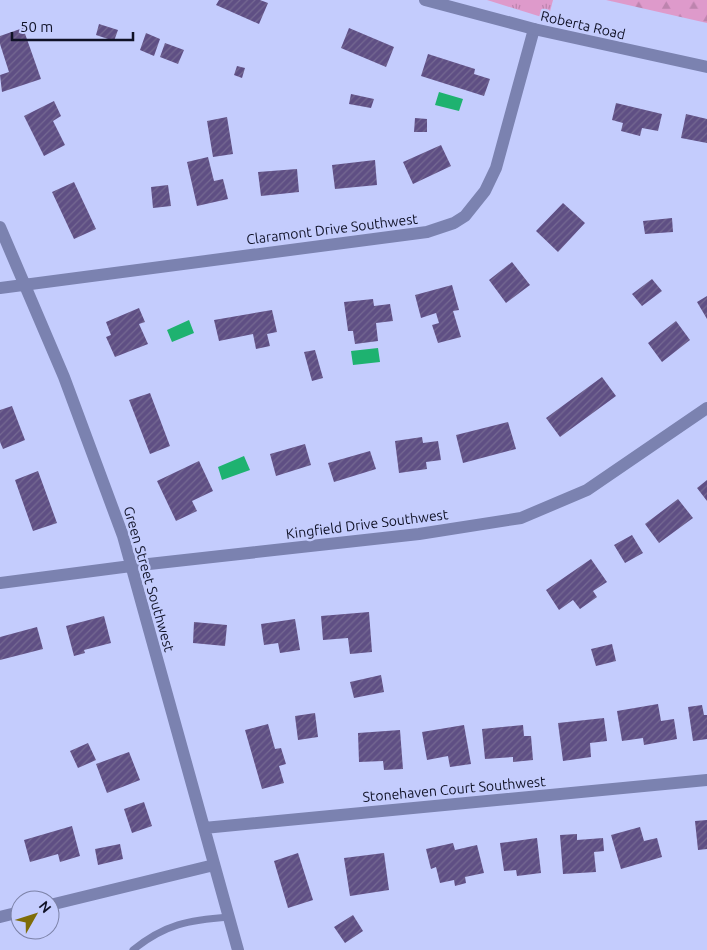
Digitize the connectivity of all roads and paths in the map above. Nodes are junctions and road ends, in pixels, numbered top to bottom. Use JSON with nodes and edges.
{"nodes":[{"id":1,"x":425,"y":0,"type":"edge"},
{"id":2,"x":534,"y":30,"type":"junction"},
{"id":3,"x":707,"y":67,"type":"edge"},
{"id":4,"x":0,"y":227,"type":"edge"},
{"id":5,"x":24,"y":284,"type":"junction"},
{"id":6,"x":0,"y":288,"type":"edge"},
{"id":7,"x":707,"y":408,"type":"edge"},
{"id":8,"x":131,"y":566,"type":"junction"},
{"id":9,"x":0,"y":583,"type":"edge"},
{"id":10,"x":707,"y":780,"type":"edge"},
{"id":11,"x":204,"y":828,"type":"junction"},
{"id":12,"x":214,"y":865,"type":"junction"},
{"id":13,"x":60,"y":903,"type":"edge"},
{"id":14,"x":228,"y":917,"type":"junction"},
{"id":15,"x":133,"y":950,"type":"edge"},
{"id":16,"x":238,"y":950,"type":"edge"}],
"edges":[{"from":1,"to":2,"type":"street","name":"Roberta Road"},
{"from":2,"to":3,"type":"street","name":"Roberta Road"},
{"from":2,"to":5,"type":"street","name":"Claramont Drive Southwest"},
{"from":4,"to":5,"type":"street","name":"Green Street Southwest"},
{"from":5,"to":6,"type":"street","name":"Claramont Drive Southwest"},
{"from":5,"to":8,"type":"street","name":"Green Street Southwest"},
{"from":7,"to":8,"type":"street","name":"Kingfield Drive Southwest"},
{"from":8,"to":9,"type":"street","name":"Kingfield Drive Southwest"},
{"from":8,"to":11,"type":"street","name":"Green Street Southwest"},
{"from":10,"to":11,"type":"street","name":"Stonehaven Court Southwest"},
{"from":11,"to":12,"type":"street","name":"Green Street Southwest"},
{"from":12,"to":13,"type":"street"},
{"from":12,"to":14,"type":"street","name":"Green Street Southwest"},
{"from":14,"to":15,"type":"lane"},
{"from":14,"to":16,"type":"street","name":"Green Street Southwest"}]}
